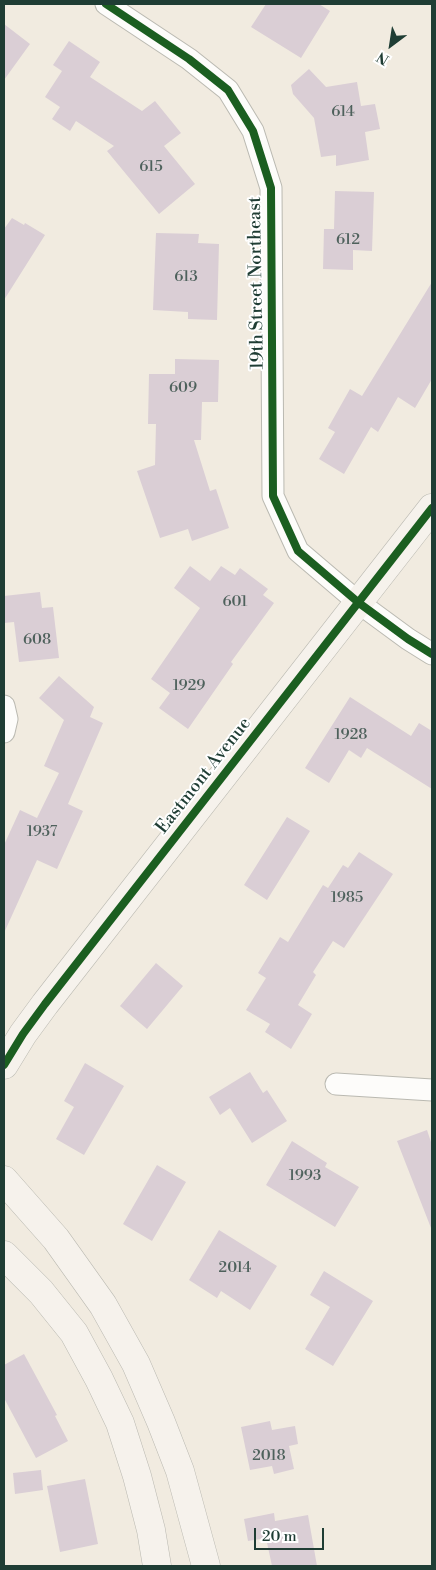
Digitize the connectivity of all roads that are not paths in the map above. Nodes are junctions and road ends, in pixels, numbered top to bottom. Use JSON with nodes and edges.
{"nodes":[{"id":1,"x":106,"y":4,"type":"edge"},
{"id":2,"x":432,"y":508,"type":"edge"},
{"id":3,"x":358,"y":603,"type":"junction"},
{"id":4,"x":432,"y":654,"type":"edge"},
{"id":5,"x":4,"y":706,"type":"edge"},
{"id":6,"x":4,"y":732,"type":"edge"},
{"id":7,"x":4,"y":1065,"type":"edge"},
{"id":8,"x":336,"y":1084,"type":"dead end"},
{"id":9,"x":432,"y":1090,"type":"edge"},
{"id":10,"x":4,"y":1180,"type":"edge"},
{"id":11,"x":4,"y":1255,"type":"edge"},
{"id":12,"x":157,"y":1566,"type":"edge"},
{"id":13,"x":206,"y":1566,"type":"edge"}],
"edges":[{"from":1,"to":3,"type":"street","name":"19th Street Northeast"},
{"from":2,"to":3,"type":"street","name":"Eastmont Avenue"},
{"from":3,"to":4,"type":"street","name":"19th Street Northeast"},
{"from":3,"to":7,"type":"street","name":"Eastmont Avenue"},
{"from":5,"to":6,"type":"street"},
{"from":8,"to":9,"type":"street"},
{"from":10,"to":13,"type":"street"},
{"from":11,"to":12,"type":"street"}]}
